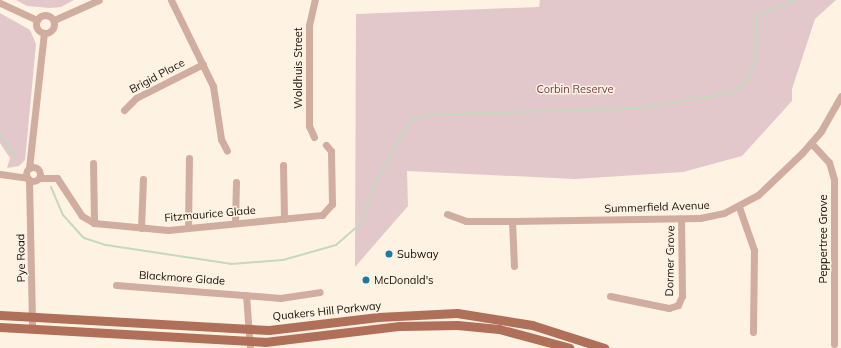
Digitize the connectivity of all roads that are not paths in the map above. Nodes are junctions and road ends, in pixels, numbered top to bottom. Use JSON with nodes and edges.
{"nodes":[{"id":1,"x":99,"y":0,"type":"edge"},
{"id":2,"x":170,"y":0,"type":"edge"},
{"id":3,"x":315,"y":0,"type":"edge"},
{"id":4,"x":0,"y":3,"type":"edge"},
{"id":5,"x":37,"y":20,"type":"junction"},
{"id":6,"x":54,"y":20,"type":"junction"},
{"id":7,"x":44,"y":33,"type":"junction"},
{"id":8,"x":203,"y":64,"type":"junction"},
{"id":9,"x":841,"y":96,"type":"edge"},
{"id":10,"x":124,"y":110,"type":"dead end"},
{"id":11,"x":314,"y":137,"type":"dead end"},
{"id":12,"x":811,"y":143,"type":"junction"},
{"id":13,"x":326,"y":145,"type":"dead end"},
{"id":14,"x":33,"y":149,"type":"junction"},
{"id":15,"x":227,"y":151,"type":"dead end"},
{"id":16,"x":189,"y":158,"type":"dead end"},
{"id":17,"x":93,"y":163,"type":"dead end"},
{"id":18,"x":283,"y":165,"type":"dead end"},
{"id":19,"x":28,"y":169,"type":"junction"},
{"id":20,"x":39,"y":169,"type":"junction"},
{"id":21,"x":0,"y":174,"type":"edge"},
{"id":22,"x":20,"y":174,"type":"junction"},
{"id":23,"x":47,"y":175,"type":"junction"},
{"id":24,"x":39,"y":178,"type":"junction"},
{"id":25,"x":28,"y":179,"type":"junction"},
{"id":26,"x":143,"y":179,"type":"dead end"},
{"id":27,"x":236,"y":182,"type":"dead end"},
{"id":28,"x":31,"y":198,"type":"junction"},
{"id":29,"x":740,"y":207,"type":"junction"},
{"id":30,"x":447,"y":214,"type":"dead end"},
{"id":31,"x":682,"y":218,"type":"junction"},
{"id":32,"x":284,"y":219,"type":"junction"},
{"id":33,"x":512,"y":221,"type":"junction"},
{"id":34,"x":94,"y":223,"type":"junction"},
{"id":35,"x":235,"y":223,"type":"junction"},
{"id":36,"x":141,"y":228,"type":"junction"},
{"id":37,"x":188,"y":228,"type":"junction"},
{"id":38,"x":514,"y":266,"type":"dead end"},
{"id":39,"x":116,"y":285,"type":"dead end"},
{"id":40,"x":320,"y":292,"type":"dead end"},
{"id":41,"x":249,"y":295,"type":"junction"},
{"id":42,"x":610,"y":296,"type":"dead end"},
{"id":43,"x":0,"y":315,"type":"edge"},
{"id":44,"x":33,"y":317,"type":"junction"},
{"id":45,"x":0,"y":327,"type":"edge"},
{"id":46,"x":32,"y":329,"type":"junction"},
{"id":47,"x":249,"y":330,"type":"junction"},
{"id":48,"x":753,"y":332,"type":"dead end"},
{"id":49,"x":834,"y":344,"type":"dead end"},
{"id":50,"x":250,"y":345,"type":"edge"},
{"id":51,"x":570,"y":348,"type":"edge"},
{"id":52,"x":604,"y":348,"type":"edge"}],
"edges":[{"from":1,"to":6,"type":"street"},
{"from":2,"to":8,"type":"street"},
{"from":3,"to":11,"type":"street","name":"Woldhuis Street"},
{"from":4,"to":5,"type":"street"},
{"from":5,"to":6,"type":"street"},
{"from":5,"to":7,"type":"street"},
{"from":6,"to":7,"type":"street"},
{"from":7,"to":14,"type":"street","name":"Pye Road"},
{"from":8,"to":10,"type":"street","name":"Brigid Place"},
{"from":8,"to":15,"type":"street"},
{"from":9,"to":12,"type":"street","name":"Summerfield Avenue"},
{"from":12,"to":29,"type":"street","name":"Summerfield Avenue"},
{"from":12,"to":49,"type":"street","name":"Peppertree Grove"},
{"from":13,"to":32,"type":"street","name":"Fitzmaurice Glade"},
{"from":14,"to":19,"type":"street","name":"Pye Road"},
{"from":14,"to":20,"type":"street","name":"Pye Road"},
{"from":16,"to":37,"type":"street"},
{"from":17,"to":34,"type":"street"},
{"from":18,"to":32,"type":"street"},
{"from":19,"to":20,"type":"street"},
{"from":19,"to":22,"type":"street"},
{"from":19,"to":25,"type":"street","name":"Pye Road"},
{"from":20,"to":23,"type":"street"},
{"from":20,"to":24,"type":"street","name":"Pye Road"},
{"from":21,"to":22,"type":"street"},
{"from":22,"to":25,"type":"street"},
{"from":23,"to":24,"type":"street"},
{"from":23,"to":34,"type":"street"},
{"from":24,"to":25,"type":"street"},
{"from":24,"to":28,"type":"street","name":"Pye Road"},
{"from":25,"to":28,"type":"street","name":"Pye Road"},
{"from":26,"to":36,"type":"street"},
{"from":27,"to":35,"type":"street"},
{"from":28,"to":44,"type":"street","name":"Pye Road"},
{"from":29,"to":31,"type":"street","name":"Summerfield Avenue"},
{"from":29,"to":48,"type":"street"},
{"from":30,"to":33,"type":"street","name":"Summerfield Avenue"},
{"from":31,"to":33,"type":"street","name":"Summerfield Avenue"},
{"from":31,"to":42,"type":"street","name":"Dormer Grove"},
{"from":32,"to":35,"type":"street","name":"Fitzmaurice Glade"},
{"from":33,"to":38,"type":"street"},
{"from":34,"to":36,"type":"street","name":"Fitzmaurice Glade"},
{"from":35,"to":37,"type":"street","name":"Fitzmaurice Glade"},
{"from":36,"to":37,"type":"street","name":"Fitzmaurice Glade"},
{"from":39,"to":41,"type":"street","name":"Blackmore Glade"},
{"from":40,"to":41,"type":"street","name":"Blackmore Glade"},
{"from":41,"to":47,"type":"street"},
{"from":43,"to":44,"type":"main road","name":"Quakers Hill Parkway"},
{"from":44,"to":46,"type":"street","name":"Pye Road"},
{"from":44,"to":47,"type":"main road","name":"Quakers Hill Parkway"},
{"from":45,"to":46,"type":"main road","name":"Quakers Hill Parkway"},
{"from":46,"to":50,"type":"main road","name":"Quakers Hill Parkway"},
{"from":47,"to":50,"type":"street"},
{"from":47,"to":52,"type":"main road","name":"Quakers Hill Parkway"},
{"from":50,"to":51,"type":"main road","name":"Quakers Hill Parkway"}]}
